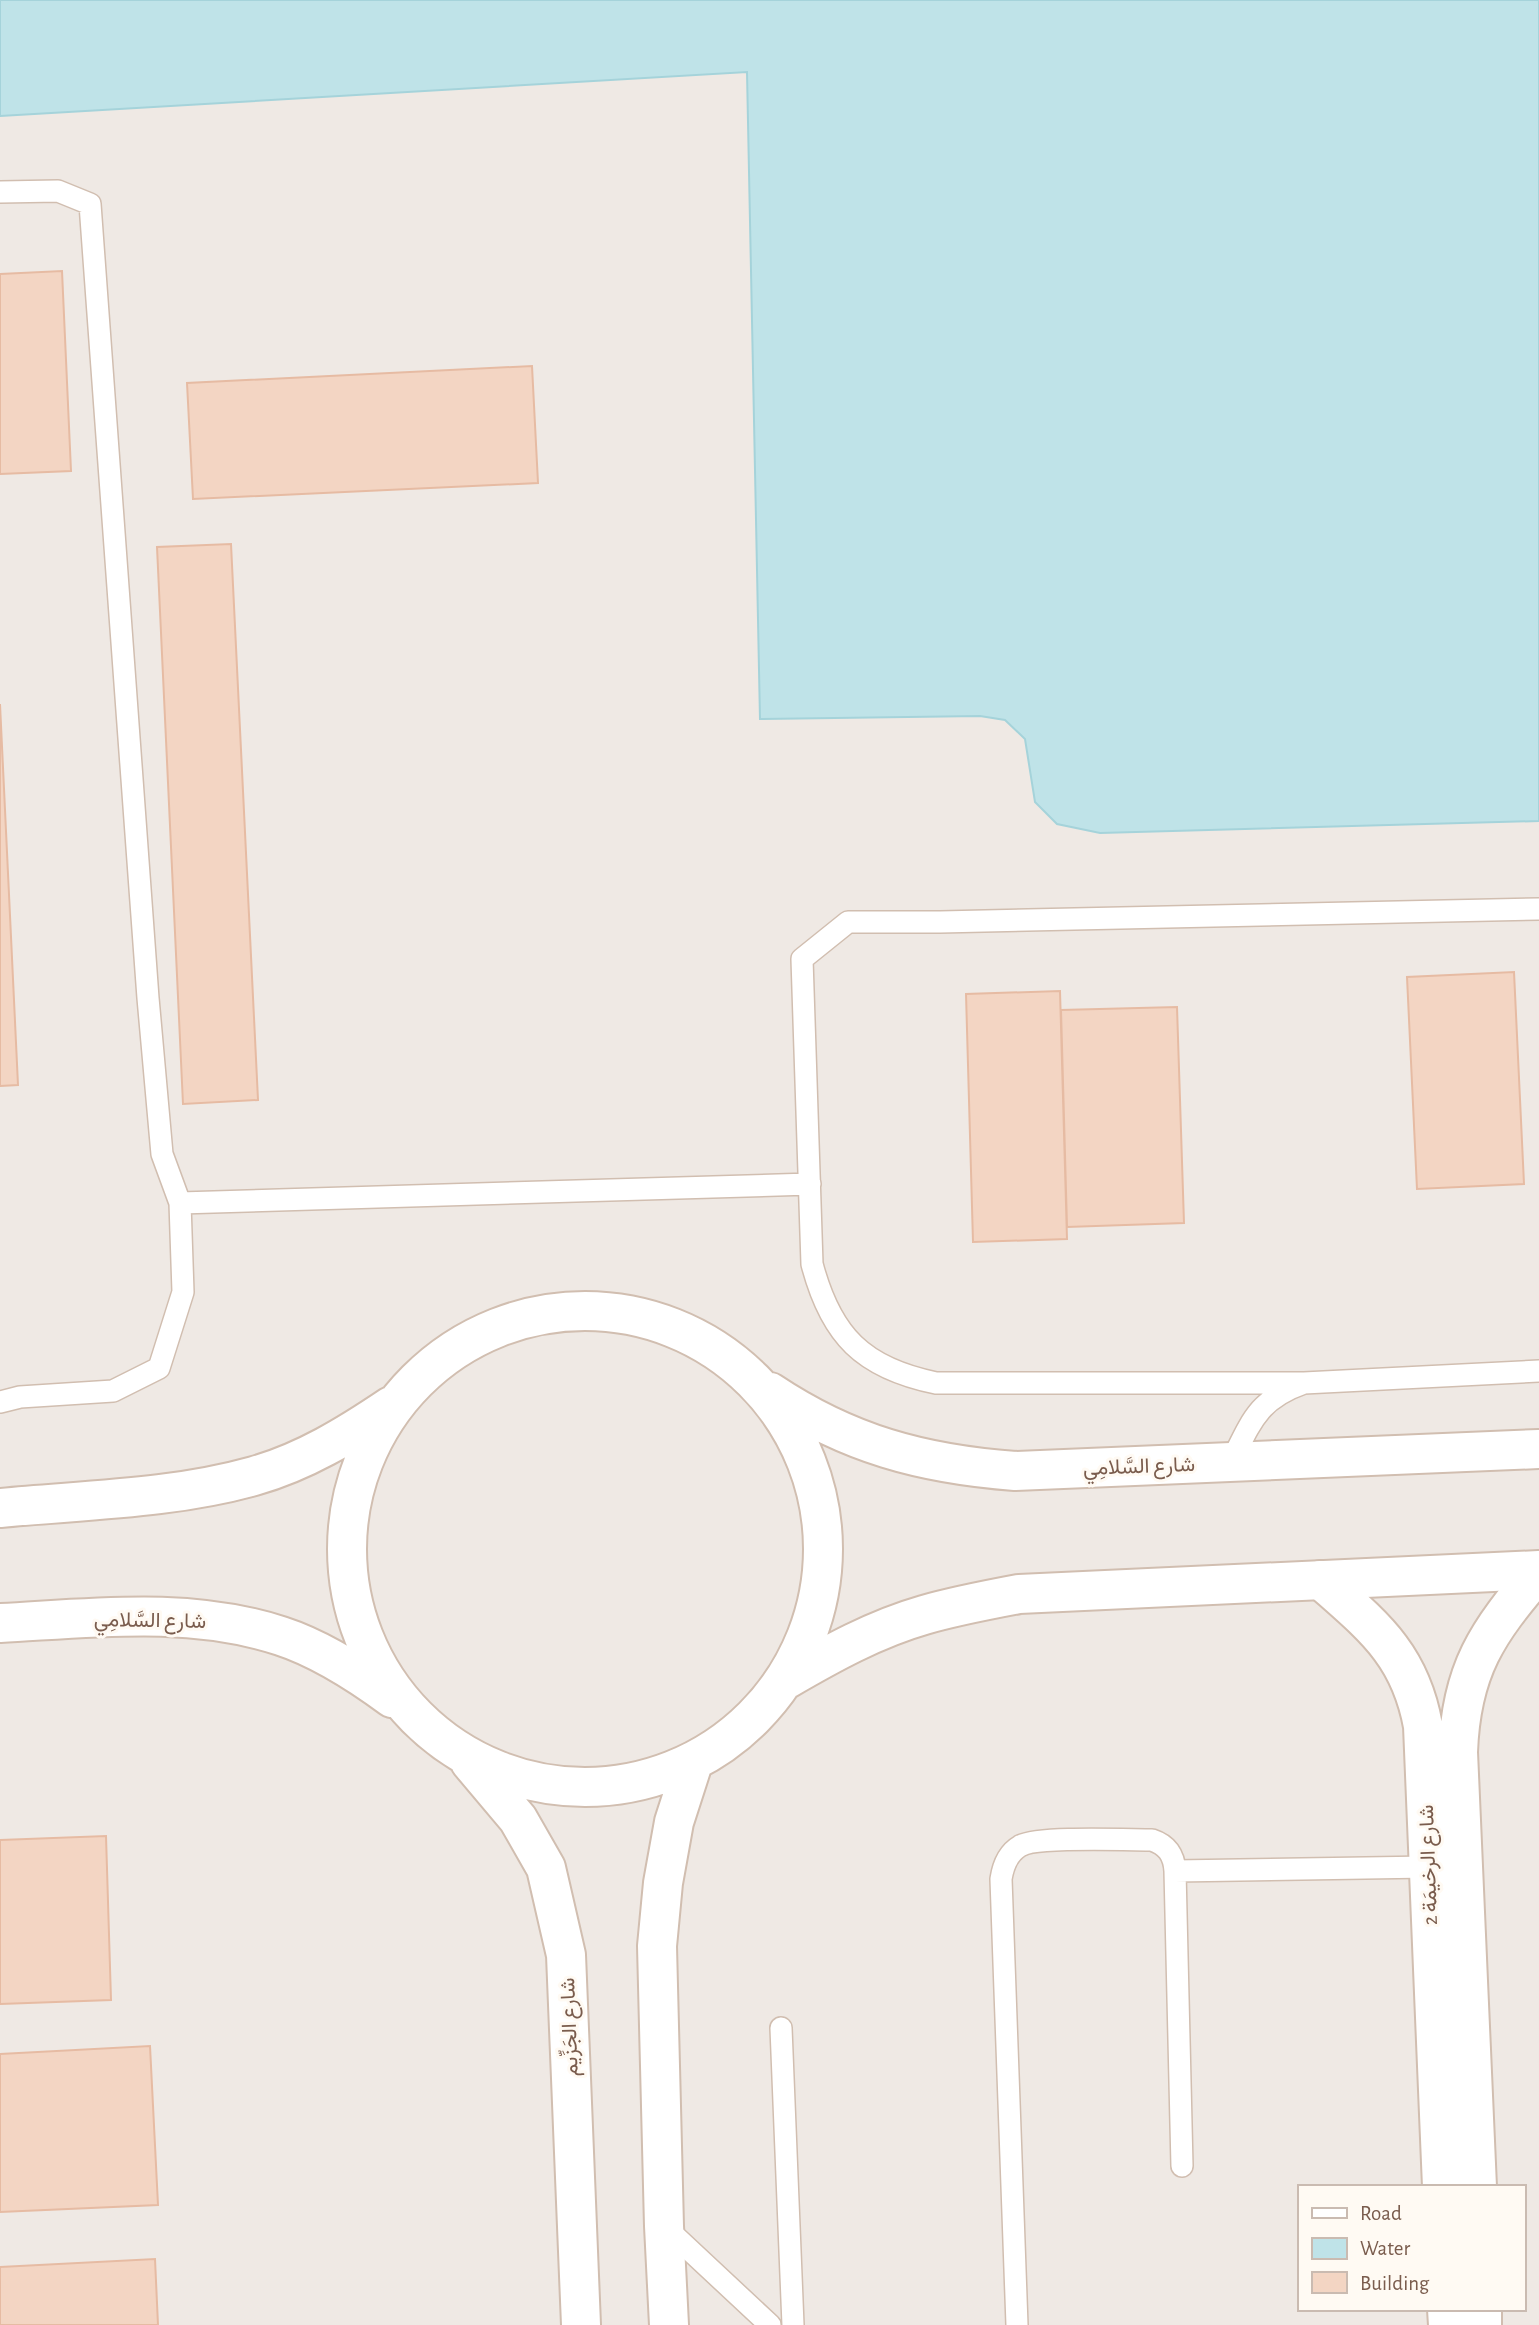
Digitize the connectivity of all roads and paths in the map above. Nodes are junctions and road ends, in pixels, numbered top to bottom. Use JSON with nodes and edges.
{"nodes":[{"id":1,"x":0,"y":192,"type":"edge"},
{"id":2,"x":1539,"y":909,"type":"edge"},
{"id":3,"x":810,"y":1184,"type":"junction"},
{"id":4,"x":180,"y":1203,"type":"junction"},
{"id":5,"x":1539,"y":1371,"type":"edge"},
{"id":6,"x":1304,"y":1383,"type":"junction"},
{"id":7,"x":758,"y":1384,"type":"junction"},
{"id":8,"x":0,"y":1402,"type":"edge"},
{"id":9,"x":393,"y":1405,"type":"junction"},
{"id":10,"x":1539,"y":1450,"type":"edge"},
{"id":11,"x":1231,"y":1462,"type":"junction"},
{"id":12,"x":0,"y":1508,"type":"edge"},
{"id":13,"x":1539,"y":1571,"type":"edge"},
{"id":14,"x":1321,"y":1580,"type":"junction"},
{"id":15,"x":0,"y":1623,"type":"edge"},
{"id":16,"x":787,"y":1679,"type":"junction"},
{"id":17,"x":405,"y":1707,"type":"junction"},
{"id":18,"x":466,"y":1758,"type":"junction"},
{"id":19,"x":693,"y":1763,"type":"junction"},
{"id":20,"x":1429,"y":1867,"type":"junction"},
{"id":21,"x":1175,"y":1871,"type":"junction"},
{"id":22,"x":780,"y":2028,"type":"dead end"},
{"id":23,"x":1436,"y":2053,"type":"junction"},
{"id":24,"x":1182,"y":2166,"type":"dead end"},
{"id":25,"x":1442,"y":2185,"type":"edge"},
{"id":26,"x":1457,"y":2185,"type":"edge"},
{"id":27,"x":1476,"y":2185,"type":"edge"},
{"id":28,"x":664,"y":2226,"type":"junction"},
{"id":29,"x":581,"y":2325,"type":"edge"},
{"id":30,"x":669,"y":2325,"type":"edge"},
{"id":31,"x":770,"y":2325,"type":"edge"},
{"id":32,"x":793,"y":2325,"type":"edge"},
{"id":33,"x":1017,"y":2325,"type":"edge"}],
"edges":[{"from":1,"to":4,"type":"lane"},
{"from":2,"to":3,"type":"lane"},
{"from":3,"to":4,"type":"lane"},
{"from":3,"to":6,"type":"lane"},
{"from":4,"to":8,"type":"lane"},
{"from":5,"to":6,"type":"lane"},
{"from":6,"to":11,"type":"lane"},
{"from":7,"to":9,"type":"street"},
{"from":7,"to":11,"type":"street","name":"شارع السَّلامِي"},
{"from":7,"to":16,"type":"street"},
{"from":9,"to":12,"type":"street"},
{"from":9,"to":17,"type":"street"},
{"from":10,"to":11,"type":"street","name":"شارع السَّلامِي"},
{"from":13,"to":14,"type":"street"},
{"from":13,"to":27,"type":"street","name":"شارع الرخيمَة 2"},
{"from":14,"to":16,"type":"street"},
{"from":14,"to":20,"type":"street","name":"شارع الرخيمَة 2"},
{"from":15,"to":17,"type":"street","name":"شارع السَّلامِي"},
{"from":16,"to":19,"type":"street"},
{"from":17,"to":18,"type":"street"},
{"from":18,"to":19,"type":"street"},
{"from":18,"to":29,"type":"street","name":"شارع الجَزِّيم"},
{"from":19,"to":28,"type":"street"},
{"from":20,"to":21,"type":"lane"},
{"from":20,"to":23,"type":"street","name":"شارع الرخيمَة 2"},
{"from":21,"to":24,"type":"lane"},
{"from":21,"to":33,"type":"lane"},
{"from":22,"to":32,"type":"lane"},
{"from":23,"to":25,"type":"street","name":"شارع الرخيمَة 2"},
{"from":23,"to":26,"type":"street"},
{"from":28,"to":30,"type":"street"},
{"from":28,"to":31,"type":"lane"}]}
